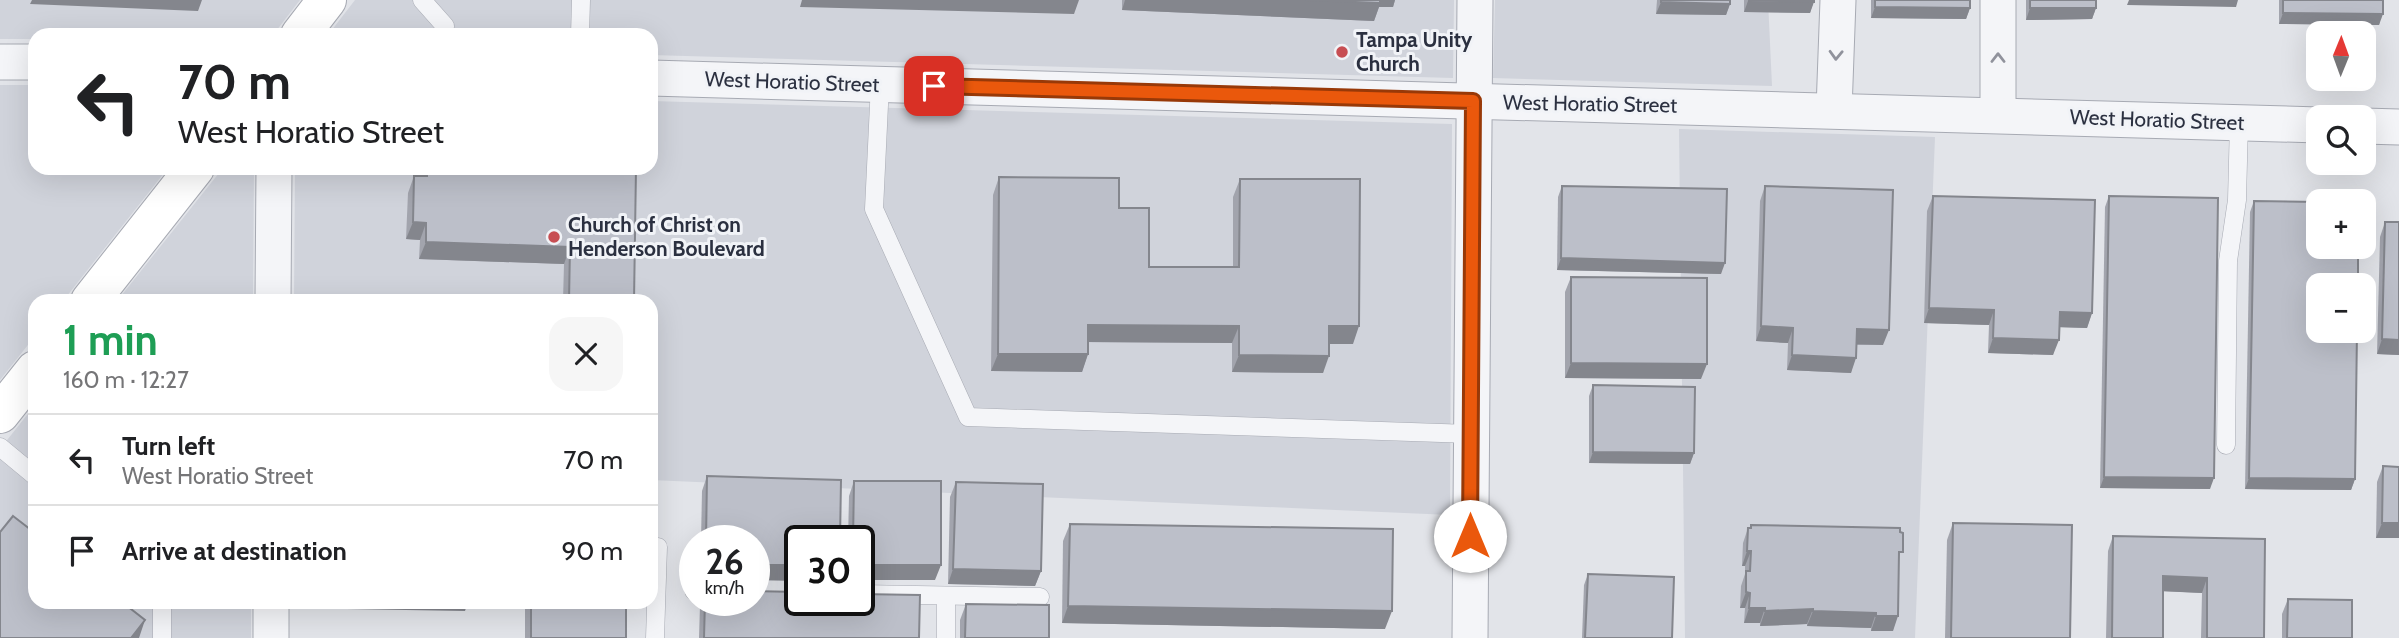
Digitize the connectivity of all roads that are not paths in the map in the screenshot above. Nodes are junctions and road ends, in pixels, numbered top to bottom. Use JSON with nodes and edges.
{"nodes":[{"id":1,"x":327,"y":0,"type":"edge"},
{"id":2,"x":422,"y":0,"type":"edge"},
{"id":3,"x":581,"y":0,"type":"edge"},
{"id":4,"x":1475,"y":0,"type":"edge"},
{"id":5,"x":1838,"y":0,"type":"edge"},
{"id":6,"x":1998,"y":0,"type":"edge"},
{"id":7,"x":305,"y":28,"type":"edge"},
{"id":8,"x":445,"y":28,"type":"edge"},
{"id":9,"x":580,"y":28,"type":"edge"},
{"id":10,"x":0,"y":62,"type":"edge"},
{"id":11,"x":28,"y":62,"type":"edge"},
{"id":12,"x":658,"y":78,"type":"edge"},
{"id":13,"x":880,"y":84,"type":"junction"},
{"id":14,"x":1473,"y":101,"type":"junction"},
{"id":15,"x":1834,"y":110,"type":"junction"},
{"id":16,"x":1998,"y":116,"type":"junction"},
{"id":17,"x":2239,"y":122,"type":"junction"},
{"id":18,"x":2306,"y":125,"type":"edge"},
{"id":19,"x":2376,"y":126,"type":"edge"},
{"id":20,"x":2399,"y":127,"type":"edge"},
{"id":21,"x":189,"y":175,"type":"edge"},
{"id":22,"x":274,"y":175,"type":"edge"},
{"id":23,"x":96,"y":294,"type":"edge"},
{"id":24,"x":273,"y":294,"type":"edge"},
{"id":25,"x":28,"y":379,"type":"edge"},
{"id":26,"x":0,"y":414,"type":"edge"},
{"id":27,"x":1471,"y":434,"type":"junction"},
{"id":28,"x":2226,"y":445,"type":"dead end"},
{"id":29,"x":0,"y":447,"type":"edge"},
{"id":30,"x":28,"y":470,"type":"edge"},
{"id":31,"x":875,"y":594,"type":"edge"},
{"id":32,"x":946,"y":596,"type":"junction"},
{"id":33,"x":1040,"y":597,"type":"edge"},
{"id":34,"x":162,"y":609,"type":"edge"},
{"id":35,"x":271,"y":609,"type":"edge"},
{"id":36,"x":656,"y":609,"type":"edge"},
{"id":37,"x":162,"y":638,"type":"edge"},
{"id":38,"x":271,"y":638,"type":"edge"},
{"id":39,"x":655,"y":638,"type":"edge"},
{"id":40,"x":946,"y":638,"type":"edge"},
{"id":41,"x":1470,"y":638,"type":"edge"}],
"edges":[{"from":1,"to":7,"type":"main road"},
{"from":2,"to":8,"type":"lane"},
{"from":3,"to":9,"type":"lane"},
{"from":4,"to":14,"type":"street"},
{"from":5,"to":15,"type":"street","one_way":true},
{"from":16,"to":6,"type":"street","one_way":true},
{"from":10,"to":11,"type":"street"},
{"from":12,"to":13,"type":"street","name":"West Horatio Street"},
{"from":13,"to":14,"type":"street","name":"West Horatio Street"},
{"from":13,"to":27,"type":"lane"},
{"from":14,"to":15,"type":"street","name":"West Horatio Street"},
{"from":14,"to":27,"type":"street"},
{"from":15,"to":16,"type":"street","name":"West Horatio Street"},
{"from":16,"to":17,"type":"street","name":"West Horatio Street"},
{"from":17,"to":18,"type":"street","name":"West Horatio Street"},
{"from":17,"to":28,"type":"lane"},
{"from":19,"to":20,"type":"street"},
{"from":21,"to":23,"type":"main road"},
{"from":22,"to":24,"type":"street"},
{"from":25,"to":26,"type":"main road"},
{"from":27,"to":41,"type":"street"},
{"from":29,"to":30,"type":"lane"},
{"from":31,"to":32,"type":"lane"},
{"from":32,"to":33,"type":"lane"},
{"from":32,"to":40,"type":"lane"},
{"from":34,"to":37,"type":"lane"},
{"from":35,"to":38,"type":"street"},
{"from":36,"to":39,"type":"lane"}]}
